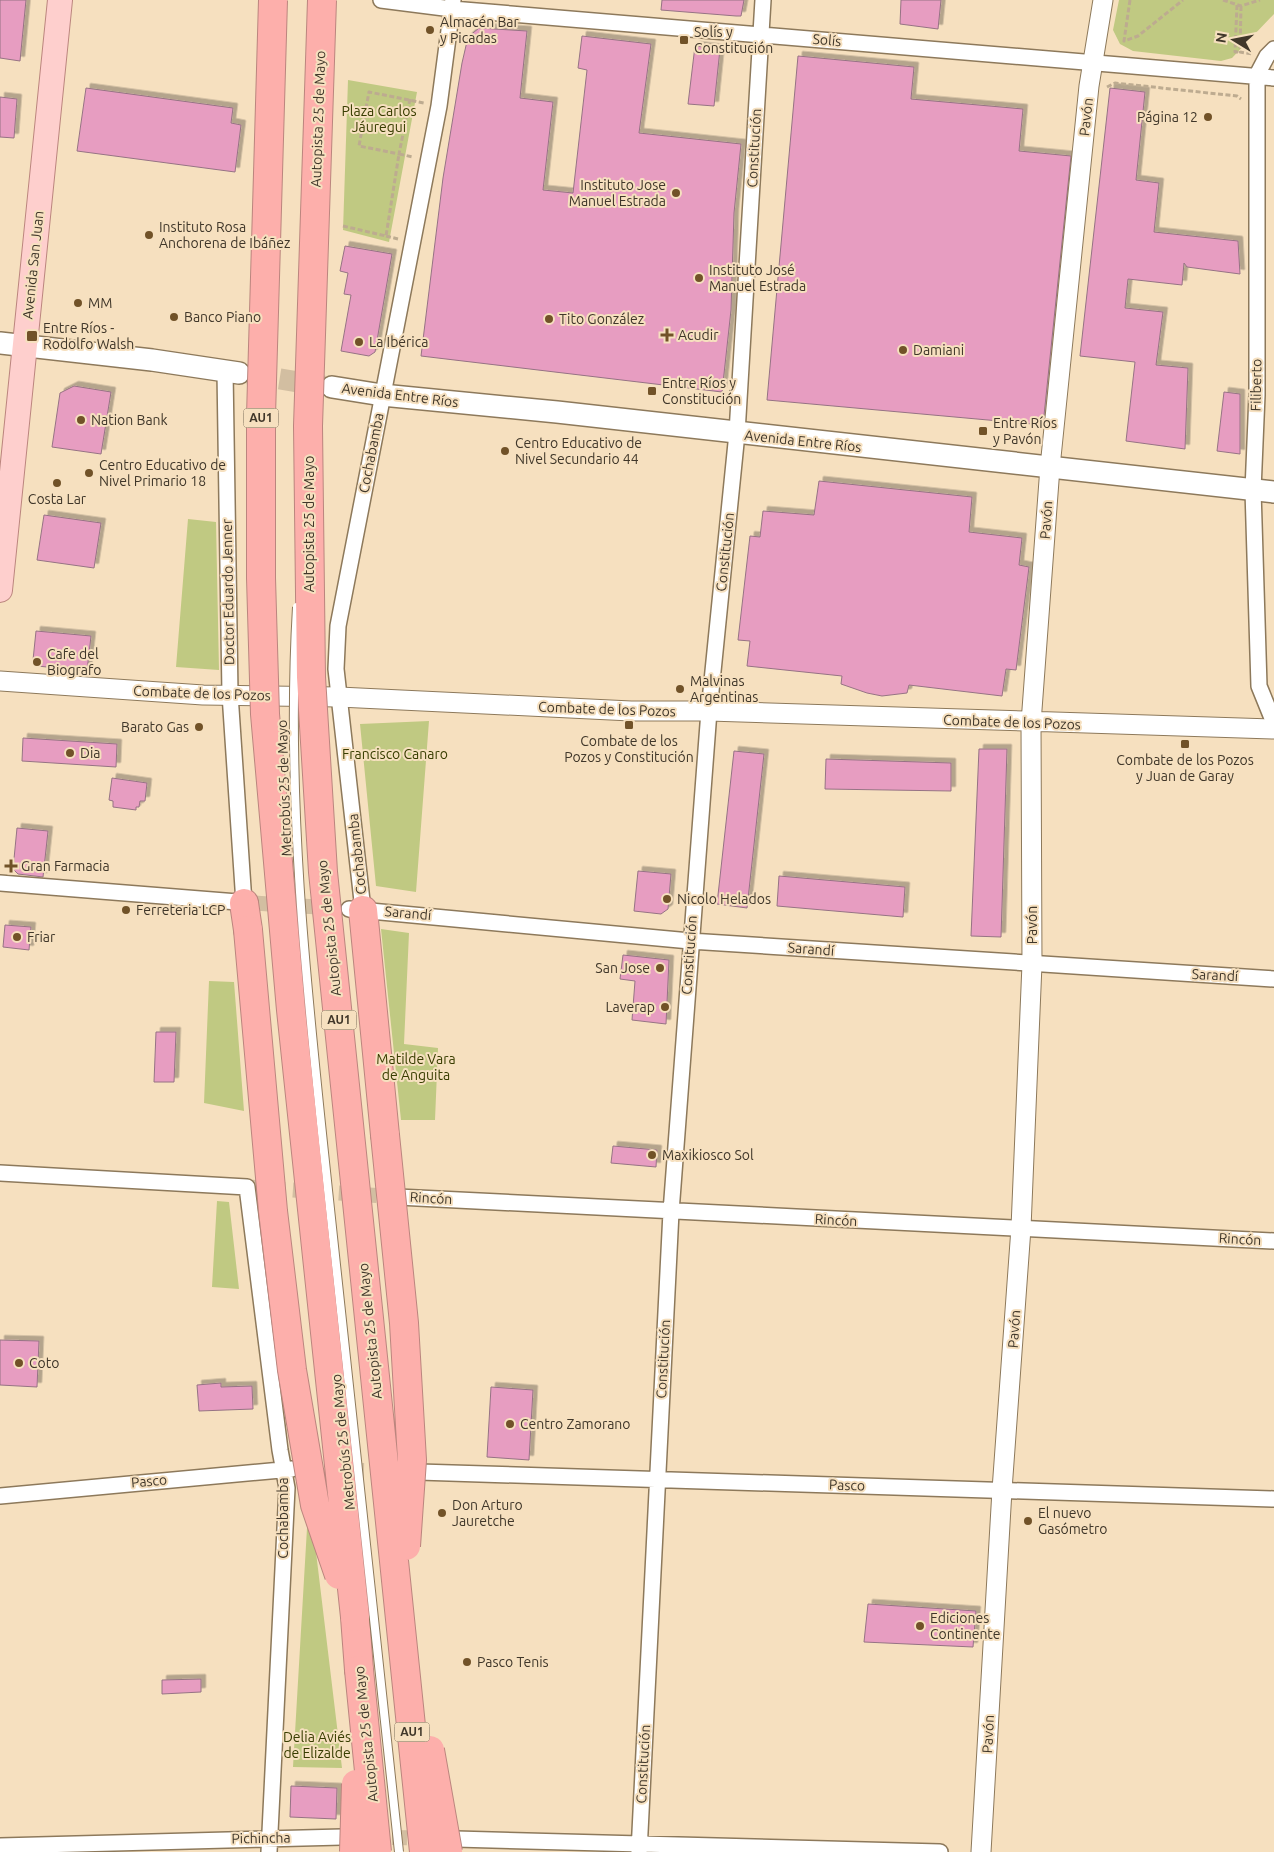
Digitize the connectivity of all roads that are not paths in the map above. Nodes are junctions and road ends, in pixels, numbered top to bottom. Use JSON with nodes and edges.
{"nodes":[{"id":1,"x":60,"y":0,"type":"edge"},
{"id":2,"x":273,"y":0,"type":"edge"},
{"id":3,"x":322,"y":0,"type":"edge"},
{"id":4,"x":381,"y":0,"type":"edge"},
{"id":5,"x":763,"y":0,"type":"edge"},
{"id":6,"x":1103,"y":0,"type":"edge"},
{"id":7,"x":452,"y":4,"type":"edge"},
{"id":8,"x":761,"y":35,"type":"junction"},
{"id":9,"x":1267,"y":52,"type":"edge"},
{"id":10,"x":1093,"y":62,"type":"junction"},
{"id":11,"x":1257,"y":76,"type":"junction"},
{"id":12,"x":1274,"y":78,"type":"edge"},
{"id":13,"x":0,"y":343,"type":"edge"},
{"id":14,"x":24,"y":346,"type":"junction"},
{"id":15,"x":232,"y":372,"type":"joint"},
{"id":16,"x":332,"y":387,"type":"tunnel mouth"},
{"id":17,"x":382,"y":395,"type":"junction"},
{"id":18,"x":308,"y":426,"type":"junction"},
{"id":19,"x":737,"y":433,"type":"junction"},
{"id":20,"x":1050,"y":467,"type":"junction"},
{"id":21,"x":1264,"y":491,"type":"edge"},
{"id":22,"x":300,"y":554,"type":"dead end"},
{"id":23,"x":0,"y":590,"type":"edge"},
{"id":24,"x":298,"y":594,"type":"dead end"},
{"id":25,"x":0,"y":681,"type":"edge"},
{"id":26,"x":230,"y":694,"type":"junction"},
{"id":27,"x":340,"y":697,"type":"junction"},
{"id":28,"x":709,"y":712,"type":"junction"},
{"id":29,"x":1031,"y":723,"type":"junction"},
{"id":30,"x":1274,"y":723,"type":"edge"},
{"id":31,"x":1274,"y":729,"type":"edge"},
{"id":32,"x":274,"y":836,"type":"junction"},
{"id":33,"x":0,"y":883,"type":"edge"},
{"id":34,"x":249,"y":903,"type":"junction"},
{"id":35,"x":356,"y":910,"type":"junction"},
{"id":36,"x":291,"y":913,"type":"dead end"},
{"id":37,"x":294,"y":922,"type":"dead end"},
{"id":38,"x":690,"y":941,"type":"junction"},
{"id":39,"x":1032,"y":964,"type":"junction"},
{"id":40,"x":1274,"y":979,"type":"edge"},
{"id":41,"x":311,"y":1030,"type":"junction"},
{"id":42,"x":0,"y":1173,"type":"edge"},
{"id":43,"x":398,"y":1197,"type":"tunnel mouth"},
{"id":44,"x":671,"y":1212,"type":"junction"},
{"id":45,"x":1021,"y":1228,"type":"junction"},
{"id":46,"x":1274,"y":1241,"type":"edge"},
{"id":47,"x":283,"y":1468,"type":"junction"},
{"id":48,"x":299,"y":1469,"type":"tunnel mouth"},
{"id":49,"x":419,"y":1472,"type":"dead end"},
{"id":50,"x":657,"y":1480,"type":"junction"},
{"id":51,"x":1002,"y":1490,"type":"junction"},
{"id":52,"x":0,"y":1496,"type":"edge"},
{"id":53,"x":1274,"y":1499,"type":"edge"},
{"id":54,"x":400,"y":1612,"type":"junction"},
{"id":55,"x":355,"y":1618,"type":"junction"},
{"id":56,"x":405,"y":1664,"type":"junction"},
{"id":57,"x":359,"y":1670,"type":"junction"},
{"id":58,"x":348,"y":1844,"type":"edge"},
{"id":59,"x":270,"y":1845,"type":"edge"},
{"id":60,"x":452,"y":1845,"type":"edge"},
{"id":61,"x":0,"y":1846,"type":"edge"},
{"id":62,"x":639,"y":1849,"type":"edge"},
{"id":63,"x":377,"y":1852,"type":"edge"},
{"id":64,"x":399,"y":1852,"type":"edge"},
{"id":65,"x":424,"y":1852,"type":"edge"},
{"id":66,"x":940,"y":1852,"type":"edge"},
{"id":67,"x":981,"y":1852,"type":"edge"}],
"edges":[{"from":1,"to":14,"type":"main road","name":"Avenida San Juan"},
{"from":2,"to":32,"type":"highway","name":"Autopista 25 de Mayo","number":"AU1","bridge":true},
{"from":3,"to":18,"type":"highway","name":"Autopista 25 de Mayo","number":"AU1","bridge":true},
{"from":4,"to":7,"type":"street","name":"Solís"},
{"from":5,"to":8,"type":"street","name":"Constitución"},
{"from":6,"to":10,"type":"street","name":"Pavón"},
{"from":7,"to":8,"type":"street","name":"Solís"},
{"from":7,"to":17,"type":"street","name":"Cochabamba"},
{"from":8,"to":10,"type":"street","name":"Solís"},
{"from":8,"to":19,"type":"street","name":"Constitución"},
{"from":9,"to":11,"type":"street","name":"Filiberto"},
{"from":10,"to":11,"type":"street","name":"Solís"},
{"from":10,"to":20,"type":"street","name":"Pavón"},
{"from":11,"to":12,"type":"street","name":"Solís"},
{"from":11,"to":21,"type":"street","name":"Filiberto"},
{"from":13,"to":14,"type":"main road"},
{"from":14,"to":15,"type":"main road"},
{"from":14,"to":23,"type":"main road","name":"Avenida San Juan"},
{"from":15,"to":26,"type":"street","name":"Doctor Eduardo Jenner"},
{"from":16,"to":17,"type":"main road","name":"Avenida Entre Ríos"},
{"from":17,"to":19,"type":"main road","name":"Avenida Entre Ríos"},
{"from":17,"to":27,"type":"street","name":"Cochabamba"},
{"from":18,"to":22,"type":"lane","bridge":true},
{"from":18,"to":54,"type":"highway","name":"Autopista 25 de Mayo","number":"AU1","bridge":true},
{"from":19,"to":20,"type":"main road","name":"Avenida Entre Ríos"},
{"from":19,"to":28,"type":"street","name":"Constitución"},
{"from":20,"to":21,"type":"main road","name":"Avenida Entre Ríos"},
{"from":20,"to":29,"type":"street","name":"Pavón"},
{"from":21,"to":30,"type":"street","name":"Filiberto"},
{"from":24,"to":41,"type":"lane","name":"Metrobús 25 de Mayo","bridge":true},
{"from":25,"to":26,"type":"street","name":"Combate de los Pozos"},
{"from":26,"to":27,"type":"street","name":"Combate de los Pozos"},
{"from":26,"to":34,"type":"street","name":"Doctor Eduardo Jenner"},
{"from":27,"to":28,"type":"street","name":"Combate de los Pozos"},
{"from":27,"to":35,"type":"street","name":"Cochabamba"},
{"from":28,"to":29,"type":"street","name":"Combate de los Pozos"},
{"from":28,"to":38,"type":"street","name":"Constitución"},
{"from":29,"to":31,"type":"street","name":"Combate de los Pozos"},
{"from":29,"to":39,"type":"street","name":"Pavón"},
{"from":32,"to":36,"type":"lane","name":"Metrobús 25 de Mayo","bridge":true},
{"from":32,"to":55,"type":"highway","name":"Autopista 25 de Mayo","number":"AU1","bridge":true},
{"from":33,"to":34,"type":"street"},
{"from":34,"to":55,"type":"highway","bridge":true},
{"from":35,"to":38,"type":"street","name":"Sarandí"},
{"from":35,"to":54,"type":"highway","bridge":true},
{"from":37,"to":41,"type":"lane","name":"Metrobús 25 de Mayo","bridge":true},
{"from":38,"to":39,"type":"street","name":"Sarandí"},
{"from":38,"to":44,"type":"street","name":"Constitución"},
{"from":39,"to":40,"type":"street","name":"Sarandí"},
{"from":39,"to":45,"type":"street","name":"Pavón"},
{"from":41,"to":64,"type":"lane","name":"Metrobús 25 de Mayo","bridge":true},
{"from":42,"to":47,"type":"street","name":"Cochabamba"},
{"from":43,"to":44,"type":"street","name":"Rincón"},
{"from":44,"to":45,"type":"street","name":"Rincón"},
{"from":44,"to":50,"type":"street","name":"Constitución"},
{"from":45,"to":46,"type":"street","name":"Rincón"},
{"from":45,"to":51,"type":"street","name":"Pavón"},
{"from":47,"to":48,"type":"street","name":"Pasco"},
{"from":47,"to":52,"type":"street","name":"Pasco"},
{"from":47,"to":59,"type":"street","name":"Cochabamba"},
{"from":49,"to":50,"type":"street","name":"Pasco"},
{"from":50,"to":51,"type":"street","name":"Pasco"},
{"from":50,"to":62,"type":"street","name":"Constitución"},
{"from":51,"to":53,"type":"street","name":"Pasco"},
{"from":51,"to":67,"type":"street","name":"Pavón"},
{"from":54,"to":56,"type":"highway","name":"Autopista 25 de Mayo","number":"AU1","bridge":true},
{"from":55,"to":57,"type":"highway","name":"Autopista 25 de Mayo","number":"AU1"},
{"from":56,"to":60,"type":"highway","bridge":true},
{"from":56,"to":65,"type":"highway","name":"Autopista 25 de Mayo","number":"AU1","bridge":true},
{"from":57,"to":58,"type":"highway","bridge":true},
{"from":57,"to":63,"type":"highway","name":"Autopista 25 de Mayo","number":"AU1","bridge":true},
{"from":58,"to":59,"type":"street","name":"Pichincha"},
{"from":59,"to":61,"type":"street","name":"Pichincha"},
{"from":60,"to":62,"type":"street"},
{"from":62,"to":66,"type":"street"}]}
